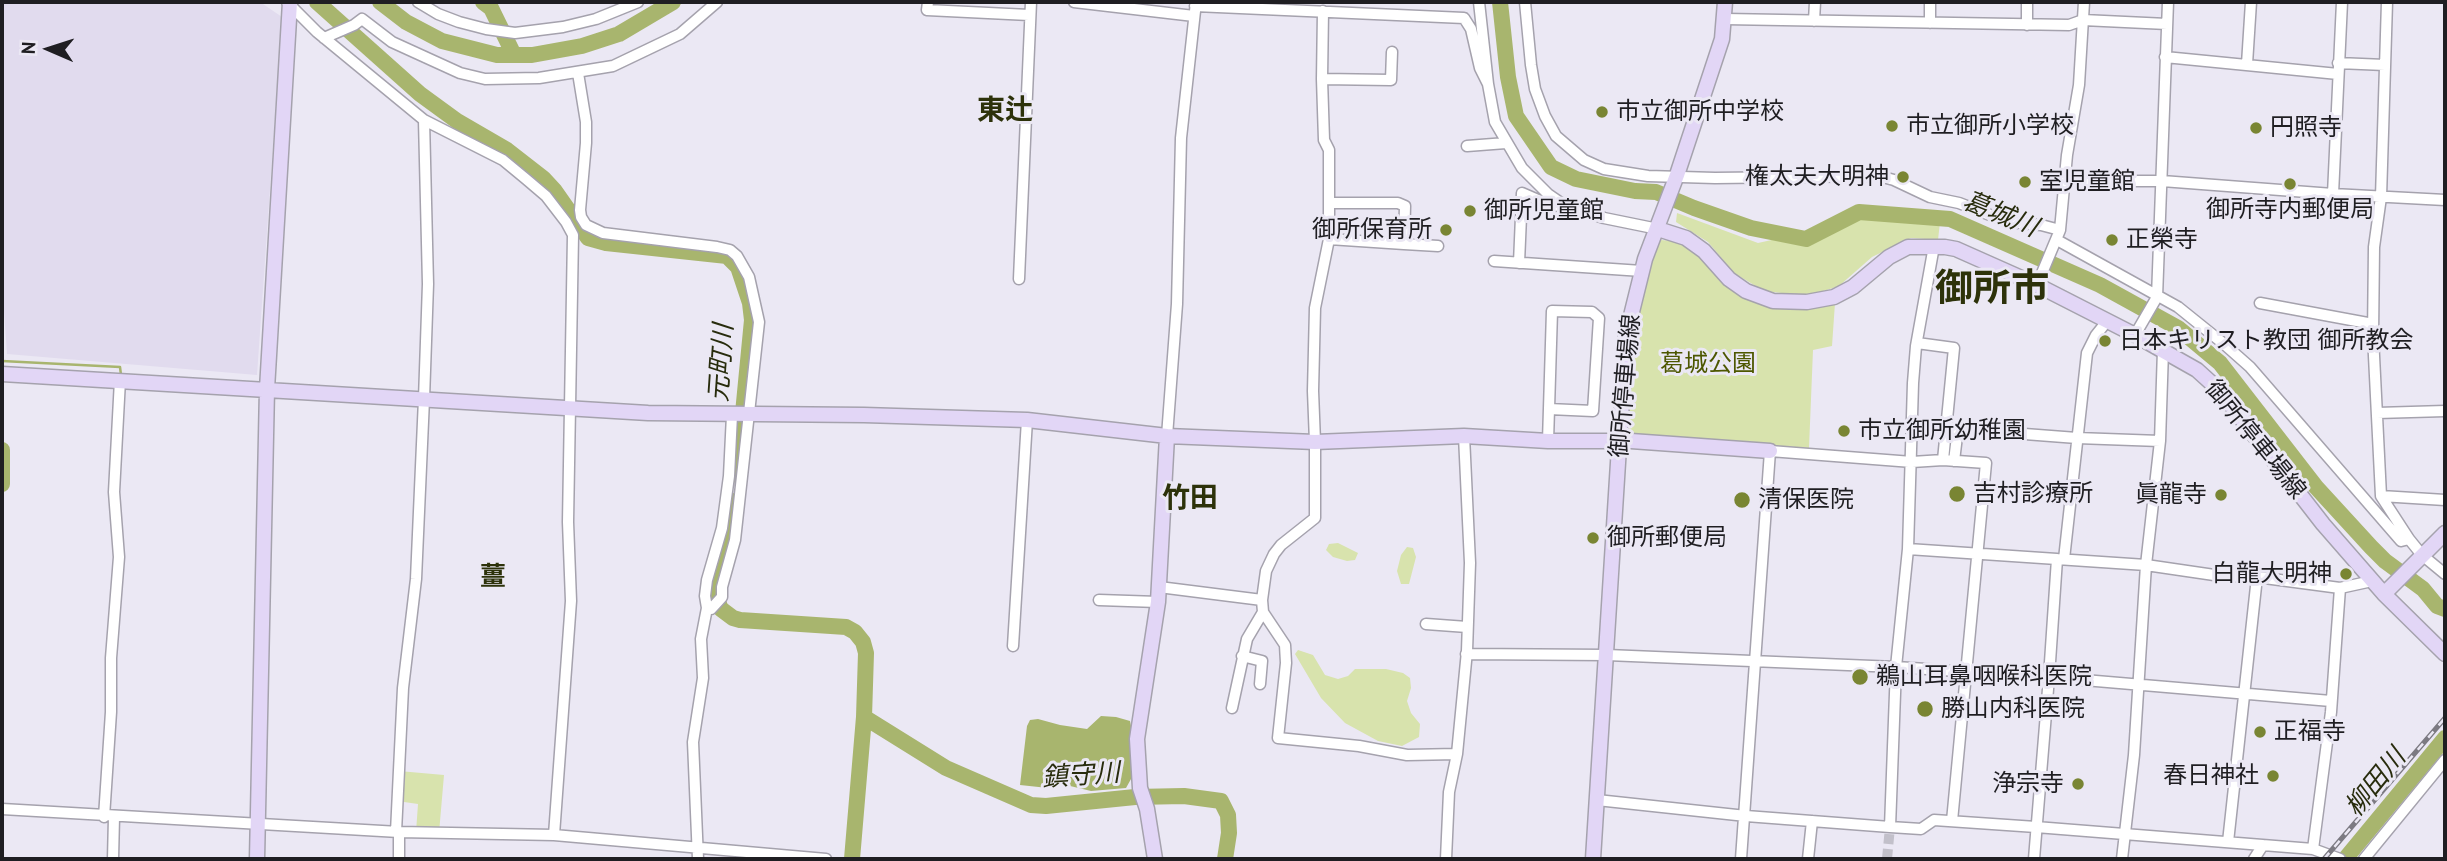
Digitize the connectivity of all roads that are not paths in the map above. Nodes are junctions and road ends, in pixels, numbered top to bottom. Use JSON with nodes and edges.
{"nodes":[{"id":1,"x":418,"y":2,"type":"edge"},
{"id":2,"x":638,"y":2,"type":"edge"},
{"id":3,"x":717,"y":2,"type":"edge"},
{"id":4,"x":928,"y":2,"type":"edge"},
{"id":5,"x":1031,"y":2,"type":"edge"},
{"id":6,"x":1074,"y":2,"type":"edge"},
{"id":7,"x":1401,"y":2,"type":"edge"},
{"id":8,"x":1479,"y":2,"type":"edge"},
{"id":9,"x":1525,"y":2,"type":"edge"},
{"id":10,"x":1725,"y":2,"type":"edge"},
{"id":11,"x":1815,"y":2,"type":"edge"},
{"id":12,"x":1930,"y":2,"type":"edge"},
{"id":13,"x":2027,"y":2,"type":"edge"},
{"id":14,"x":2084,"y":2,"type":"edge"},
{"id":15,"x":2168,"y":2,"type":"edge"},
{"id":16,"x":2251,"y":2,"type":"edge"},
{"id":17,"x":2342,"y":2,"type":"edge"},
{"id":18,"x":2387,"y":2,"type":"edge"},
{"id":19,"x":289,"y":3,"type":"edge"},
{"id":20,"x":1130,"y":6,"type":"edge"},
{"id":21,"x":1195,"y":8,"type":"edge"},
{"id":22,"x":1323,"y":11,"type":"junction"},
{"id":23,"x":1029,"y":15,"type":"junction"},
{"id":24,"x":1401,"y":15,"type":"junction"},
{"id":25,"x":1724,"y":19,"type":"junction"},
{"id":26,"x":2083,"y":20,"type":"junction"},
{"id":27,"x":1814,"y":21,"type":"junction"},
{"id":28,"x":1930,"y":23,"type":"junction"},
{"id":29,"x":2167,"y":24,"type":"junction"},
{"id":30,"x":2028,"y":25,"type":"junction"},
{"id":31,"x":329,"y":36,"type":"junction"},
{"id":32,"x":1392,"y":52,"type":"dead end"},
{"id":33,"x":2165,"y":57,"type":"junction"},
{"id":34,"x":2247,"y":64,"type":"junction"},
{"id":35,"x":2385,"y":65,"type":"junction"},
{"id":36,"x":2338,"y":69,"type":"junction"},
{"id":37,"x":578,"y":73,"type":"junction"},
{"id":38,"x":1322,"y":79,"type":"junction"},
{"id":39,"x":1488,"y":84,"type":"junction"},
{"id":40,"x":424,"y":120,"type":"junction"},
{"id":41,"x":1506,"y":142,"type":"junction"},
{"id":42,"x":1467,"y":146,"type":"dead end"},
{"id":43,"x":1676,"y":179,"type":"junction"},
{"id":44,"x":2064,"y":181,"type":"junction"},
{"id":45,"x":2162,"y":181,"type":"junction"},
{"id":46,"x":2333,"y":194,"type":"junction"},
{"id":47,"x":2381,"y":197,"type":"junction"},
{"id":48,"x":2445,"y":200,"type":"edge"},
{"id":49,"x":1329,"y":203,"type":"junction"},
{"id":50,"x":1564,"y":205,"type":"junction"},
{"id":51,"x":578,"y":211,"type":"junction"},
{"id":52,"x":567,"y":221,"type":"junction"},
{"id":53,"x":1660,"y":223,"type":"junction"},
{"id":54,"x":2057,"y":238,"type":"junction"},
{"id":55,"x":1329,"y":239,"type":"junction"},
{"id":56,"x":1404,"y":244,"type":"junction"},
{"id":57,"x":1438,"y":246,"type":"dead end"},
{"id":58,"x":1934,"y":246,"type":"junction"},
{"id":59,"x":1494,"y":261,"type":"dead end"},
{"id":60,"x":1519,"y":263,"type":"junction"},
{"id":61,"x":1642,"y":271,"type":"junction"},
{"id":62,"x":1019,"y":279,"type":"dead end"},
{"id":63,"x":2039,"y":281,"type":"junction"},
{"id":64,"x":2157,"y":297,"type":"junction"},
{"id":65,"x":2260,"y":303,"type":"dead end"},
{"id":66,"x":2108,"y":320,"type":"junction"},
{"id":67,"x":2374,"y":324,"type":"junction"},
{"id":68,"x":2137,"y":332,"type":"junction"},
{"id":69,"x":1917,"y":343,"type":"junction"},
{"id":70,"x":2163,"y":350,"type":"junction"},
{"id":71,"x":4,"y":374,"type":"edge"},
{"id":72,"x":120,"y":380,"type":"junction"},
{"id":73,"x":267,"y":389,"type":"junction"},
{"id":74,"x":424,"y":399,"type":"junction"},
{"id":75,"x":569,"y":408,"type":"junction"},
{"id":76,"x":1549,"y":409,"type":"junction"},
{"id":77,"x":2445,"y":411,"type":"edge"},
{"id":78,"x":2378,"y":413,"type":"junction"},
{"id":79,"x":732,"y":415,"type":"junction"},
{"id":80,"x":748,"y":415,"type":"junction"},
{"id":81,"x":1027,"y":419,"type":"junction"},
{"id":82,"x":1952,"y":428,"type":"junction"},
{"id":83,"x":1167,"y":436,"type":"junction"},
{"id":84,"x":1464,"y":436,"type":"junction"},
{"id":85,"x":2077,"y":438,"type":"junction"},
{"id":86,"x":1548,"y":441,"type":"junction"},
{"id":87,"x":2160,"y":441,"type":"junction"},
{"id":88,"x":1315,"y":442,"type":"junction"},
{"id":89,"x":1620,"y":443,"type":"junction"},
{"id":90,"x":1770,"y":451,"type":"junction"},
{"id":91,"x":1949,"y":460,"type":"junction"},
{"id":92,"x":1912,"y":461,"type":"junction"},
{"id":93,"x":2381,"y":496,"type":"junction"},
{"id":94,"x":2445,"y":500,"type":"edge"},
{"id":95,"x":2445,"y":533,"type":"edge"},
{"id":96,"x":2409,"y":539,"type":"junction"},
{"id":97,"x":1908,"y":549,"type":"junction"},
{"id":98,"x":1978,"y":553,"type":"junction"},
{"id":99,"x":2420,"y":558,"type":"junction"},
{"id":100,"x":2060,"y":559,"type":"junction"},
{"id":101,"x":2146,"y":565,"type":"junction"},
{"id":102,"x":2445,"y":574,"type":"edge"},
{"id":103,"x":2257,"y":577,"type":"junction"},
{"id":104,"x":2372,"y":581,"type":"junction"},
{"id":105,"x":1159,"y":587,"type":"junction"},
{"id":106,"x":2340,"y":588,"type":"junction"},
{"id":107,"x":2387,"y":592,"type":"junction"},
{"id":108,"x":1099,"y":600,"type":"dead end"},
{"id":109,"x":1262,"y":600,"type":"junction"},
{"id":110,"x":1158,"y":602,"type":"junction"},
{"id":111,"x":709,"y":608,"type":"junction"},
{"id":112,"x":1262,"y":612,"type":"junction"},
{"id":113,"x":1426,"y":624,"type":"dead end"},
{"id":114,"x":1467,"y":627,"type":"junction"},
{"id":115,"x":1013,"y":646,"type":"dead end"},
{"id":116,"x":1466,"y":653,"type":"junction"},
{"id":117,"x":2445,"y":654,"type":"edge"},
{"id":118,"x":1607,"y":655,"type":"junction"},
{"id":119,"x":1242,"y":656,"type":"junction"},
{"id":120,"x":1755,"y":661,"type":"junction"},
{"id":121,"x":1896,"y":667,"type":"junction"},
{"id":122,"x":1966,"y":672,"type":"junction"},
{"id":123,"x":2049,"y":677,"type":"junction"},
{"id":124,"x":1260,"y":684,"type":"dead end"},
{"id":125,"x":2139,"y":684,"type":"junction"},
{"id":126,"x":2244,"y":692,"type":"junction"},
{"id":127,"x":2332,"y":701,"type":"junction"},
{"id":128,"x":1232,"y":708,"type":"dead end"},
{"id":129,"x":1457,"y":754,"type":"junction"},
{"id":130,"x":2445,"y":760,"type":"edge"},
{"id":131,"x":1597,"y":800,"type":"junction"},
{"id":132,"x":2,"y":809,"type":"edge"},
{"id":133,"x":1746,"y":816,"type":"junction"},
{"id":134,"x":109,"y":817,"type":"junction"},
{"id":135,"x":1812,"y":821,"type":"junction"},
{"id":136,"x":1952,"y":821,"type":"junction"},
{"id":137,"x":258,"y":825,"type":"junction"},
{"id":138,"x":1890,"y":827,"type":"junction"},
{"id":139,"x":2036,"y":827,"type":"junction"},
{"id":140,"x":398,"y":832,"type":"junction"},
{"id":141,"x":554,"y":835,"type":"junction"},
{"id":142,"x":2124,"y":835,"type":"junction"},
{"id":143,"x":2228,"y":842,"type":"junction"},
{"id":144,"x":2263,"y":845,"type":"junction"},
{"id":145,"x":2314,"y":849,"type":"junction"},
{"id":146,"x":698,"y":854,"type":"edge"},
{"id":147,"x":2339,"y":858,"type":"edge"},
{"id":148,"x":113,"y":859,"type":"edge"},
{"id":149,"x":257,"y":859,"type":"edge"},
{"id":150,"x":399,"y":859,"type":"edge"},
{"id":151,"x":826,"y":859,"type":"edge"},
{"id":152,"x":1155,"y":859,"type":"edge"},
{"id":153,"x":1446,"y":859,"type":"edge"},
{"id":154,"x":1593,"y":859,"type":"edge"},
{"id":155,"x":1741,"y":859,"type":"edge"},
{"id":156,"x":1808,"y":859,"type":"edge"},
{"id":157,"x":2034,"y":859,"type":"edge"},
{"id":158,"x":2122,"y":859,"type":"edge"},
{"id":159,"x":2255,"y":859,"type":"edge"},
{"id":160,"x":2364,"y":859,"type":"edge"}],
"edges":[{"from":1,"to":2,"type":"street"},
{"from":3,"to":37,"type":"street"},
{"from":4,"to":23,"type":"street"},
{"from":5,"to":23,"type":"street"},
{"from":6,"to":20,"type":"street"},
{"from":7,"to":24,"type":"street"},
{"from":8,"to":39,"type":"street"},
{"from":9,"to":43,"type":"street"},
{"from":10,"to":25,"type":"street"},
{"from":11,"to":27,"type":"street"},
{"from":12,"to":28,"type":"street"},
{"from":13,"to":30,"type":"street"},
{"from":14,"to":26,"type":"street"},
{"from":15,"to":29,"type":"street"},
{"from":16,"to":34,"type":"street"},
{"from":17,"to":36,"type":"street"},
{"from":18,"to":35,"type":"street"},
{"from":19,"to":31,"type":"street"},
{"from":19,"to":73,"type":"street"},
{"from":20,"to":21,"type":"street"},
{"from":21,"to":22,"type":"street"},
{"from":21,"to":83,"type":"street"},
{"from":22,"to":24,"type":"street"},
{"from":22,"to":38,"type":"street"},
{"from":23,"to":62,"type":"street"},
{"from":24,"to":39,"type":"street"},
{"from":25,"to":27,"type":"street"},
{"from":25,"to":43,"type":"street"},
{"from":26,"to":29,"type":"street"},
{"from":26,"to":30,"type":"street"},
{"from":26,"to":44,"type":"street"},
{"from":27,"to":28,"type":"street"},
{"from":28,"to":30,"type":"street"},
{"from":29,"to":33,"type":"street"},
{"from":31,"to":37,"type":"street"},
{"from":31,"to":40,"type":"street"},
{"from":32,"to":38,"type":"street"},
{"from":33,"to":34,"type":"street"},
{"from":33,"to":45,"type":"street"},
{"from":34,"to":36,"type":"street"},
{"from":35,"to":36,"type":"street"},
{"from":35,"to":47,"type":"street"},
{"from":36,"to":46,"type":"street"},
{"from":37,"to":51,"type":"street"},
{"from":38,"to":49,"type":"street"},
{"from":39,"to":41,"type":"street"},
{"from":40,"to":52,"type":"street"},
{"from":40,"to":74,"type":"street"},
{"from":41,"to":42,"type":"street"},
{"from":41,"to":50,"type":"street"},
{"from":43,"to":53,"type":"street"},
{"from":43,"to":54,"type":"street"},
{"from":44,"to":45,"type":"street"},
{"from":44,"to":54,"type":"street"},
{"from":45,"to":46,"type":"street"},
{"from":45,"to":64,"type":"street"},
{"from":46,"to":47,"type":"street"},
{"from":47,"to":48,"type":"street"},
{"from":47,"to":67,"type":"street"},
{"from":49,"to":55,"type":"street"},
{"from":49,"to":56,"type":"street"},
{"from":50,"to":53,"type":"street"},
{"from":50,"to":60,"type":"street"},
{"from":51,"to":52,"type":"street"},
{"from":51,"to":80,"type":"street"},
{"from":52,"to":75,"type":"street"},
{"from":53,"to":58,"type":"street","name":"御所停車場線"},
{"from":53,"to":61,"type":"street","name":"御所停車場線"},
{"from":54,"to":63,"type":"street"},
{"from":54,"to":64,"type":"street"},
{"from":55,"to":56,"type":"street"},
{"from":55,"to":88,"type":"street"},
{"from":56,"to":57,"type":"street"},
{"from":58,"to":63,"type":"street","name":"御所停車場線"},
{"from":58,"to":69,"type":"street"},
{"from":59,"to":60,"type":"street"},
{"from":60,"to":61,"type":"street"},
{"from":61,"to":89,"type":"street","name":"御所停車場線"},
{"from":63,"to":66,"type":"street","name":"御所停車場線"},
{"from":64,"to":68,"type":"street"},
{"from":64,"to":96,"type":"street"},
{"from":65,"to":67,"type":"street"},
{"from":66,"to":68,"type":"street","name":"御所停車場線"},
{"from":66,"to":85,"type":"street"},
{"from":67,"to":78,"type":"street"},
{"from":68,"to":70,"type":"street","name":"御所停車場線"},
{"from":69,"to":82,"type":"street"},
{"from":69,"to":92,"type":"street"},
{"from":70,"to":87,"type":"street"},
{"from":70,"to":104,"type":"street","name":"御所停車場線"},
{"from":71,"to":72,"type":"street"},
{"from":72,"to":73,"type":"street"},
{"from":72,"to":134,"type":"street"},
{"from":73,"to":74,"type":"street"},
{"from":73,"to":137,"type":"street"},
{"from":74,"to":75,"type":"street"},
{"from":74,"to":140,"type":"street"},
{"from":75,"to":79,"type":"street"},
{"from":75,"to":141,"type":"street"},
{"from":76,"to":76,"type":"street"},
{"from":76,"to":86,"type":"street"},
{"from":77,"to":78,"type":"street"},
{"from":78,"to":93,"type":"street"},
{"from":79,"to":80,"type":"street"},
{"from":79,"to":111,"type":"street"},
{"from":80,"to":81,"type":"street"},
{"from":80,"to":111,"type":"street"},
{"from":81,"to":83,"type":"street"},
{"from":81,"to":115,"type":"street"},
{"from":82,"to":85,"type":"street"},
{"from":82,"to":91,"type":"street"},
{"from":83,"to":88,"type":"street"},
{"from":83,"to":105,"type":"street"},
{"from":84,"to":86,"type":"street"},
{"from":84,"to":88,"type":"street"},
{"from":84,"to":114,"type":"street"},
{"from":85,"to":87,"type":"street"},
{"from":85,"to":100,"type":"street"},
{"from":86,"to":89,"type":"street"},
{"from":87,"to":101,"type":"street"},
{"from":88,"to":109,"type":"street"},
{"from":89,"to":90,"type":"street"},
{"from":89,"to":118,"type":"street","name":"御所停車場線"},
{"from":90,"to":92,"type":"street"},
{"from":90,"to":120,"type":"street"},
{"from":91,"to":92,"type":"street"},
{"from":91,"to":98,"type":"street"},
{"from":92,"to":97,"type":"street"},
{"from":93,"to":94,"type":"street"},
{"from":93,"to":96,"type":"street"},
{"from":95,"to":99,"type":"street"},
{"from":96,"to":99,"type":"street"},
{"from":97,"to":98,"type":"street"},
{"from":97,"to":121,"type":"street"},
{"from":98,"to":100,"type":"street"},
{"from":98,"to":122,"type":"street"},
{"from":99,"to":102,"type":"street"},
{"from":99,"to":107,"type":"street"},
{"from":100,"to":101,"type":"street"},
{"from":100,"to":123,"type":"street"},
{"from":101,"to":103,"type":"street"},
{"from":101,"to":125,"type":"street"},
{"from":103,"to":106,"type":"street"},
{"from":103,"to":126,"type":"street"},
{"from":104,"to":106,"type":"street"},
{"from":104,"to":107,"type":"street","name":"御所停車場線"},
{"from":105,"to":109,"type":"street"},
{"from":105,"to":110,"type":"street"},
{"from":106,"to":127,"type":"street"},
{"from":107,"to":117,"type":"street","name":"御所停車場線"},
{"from":108,"to":110,"type":"street"},
{"from":109,"to":112,"type":"street"},
{"from":110,"to":152,"type":"street"},
{"from":111,"to":146,"type":"street"},
{"from":112,"to":119,"type":"street"},
{"from":112,"to":129,"type":"street"},
{"from":113,"to":114,"type":"street"},
{"from":114,"to":116,"type":"street"},
{"from":116,"to":118,"type":"street"},
{"from":116,"to":129,"type":"street"},
{"from":118,"to":120,"type":"street"},
{"from":118,"to":131,"type":"street","name":"御所停車場線"},
{"from":119,"to":124,"type":"street"},
{"from":119,"to":128,"type":"street"},
{"from":120,"to":121,"type":"street"},
{"from":120,"to":133,"type":"street"},
{"from":121,"to":122,"type":"street"},
{"from":121,"to":138,"type":"street"},
{"from":122,"to":123,"type":"street"},
{"from":122,"to":136,"type":"street"},
{"from":123,"to":125,"type":"street"},
{"from":123,"to":139,"type":"street"},
{"from":125,"to":126,"type":"street"},
{"from":125,"to":142,"type":"street"},
{"from":126,"to":127,"type":"street"},
{"from":126,"to":143,"type":"street"},
{"from":127,"to":145,"type":"street"},
{"from":129,"to":153,"type":"street"},
{"from":130,"to":160,"type":"street"},
{"from":131,"to":133,"type":"street"},
{"from":131,"to":154,"type":"street","name":"御所停車場線"},
{"from":132,"to":134,"type":"street"},
{"from":133,"to":135,"type":"street"},
{"from":133,"to":155,"type":"street"},
{"from":134,"to":137,"type":"street"},
{"from":134,"to":148,"type":"street"},
{"from":135,"to":138,"type":"street"},
{"from":135,"to":156,"type":"street"},
{"from":136,"to":138,"type":"street"},
{"from":136,"to":139,"type":"street"},
{"from":137,"to":140,"type":"street"},
{"from":137,"to":149,"type":"street"},
{"from":139,"to":142,"type":"street"},
{"from":139,"to":157,"type":"street"},
{"from":140,"to":141,"type":"street"},
{"from":140,"to":150,"type":"street"},
{"from":141,"to":146,"type":"street"},
{"from":142,"to":143,"type":"street"},
{"from":142,"to":158,"type":"street"},
{"from":143,"to":144,"type":"street"},
{"from":144,"to":145,"type":"street"},
{"from":144,"to":159,"type":"street"},
{"from":145,"to":147,"type":"street"},
{"from":146,"to":151,"type":"street"}]}
